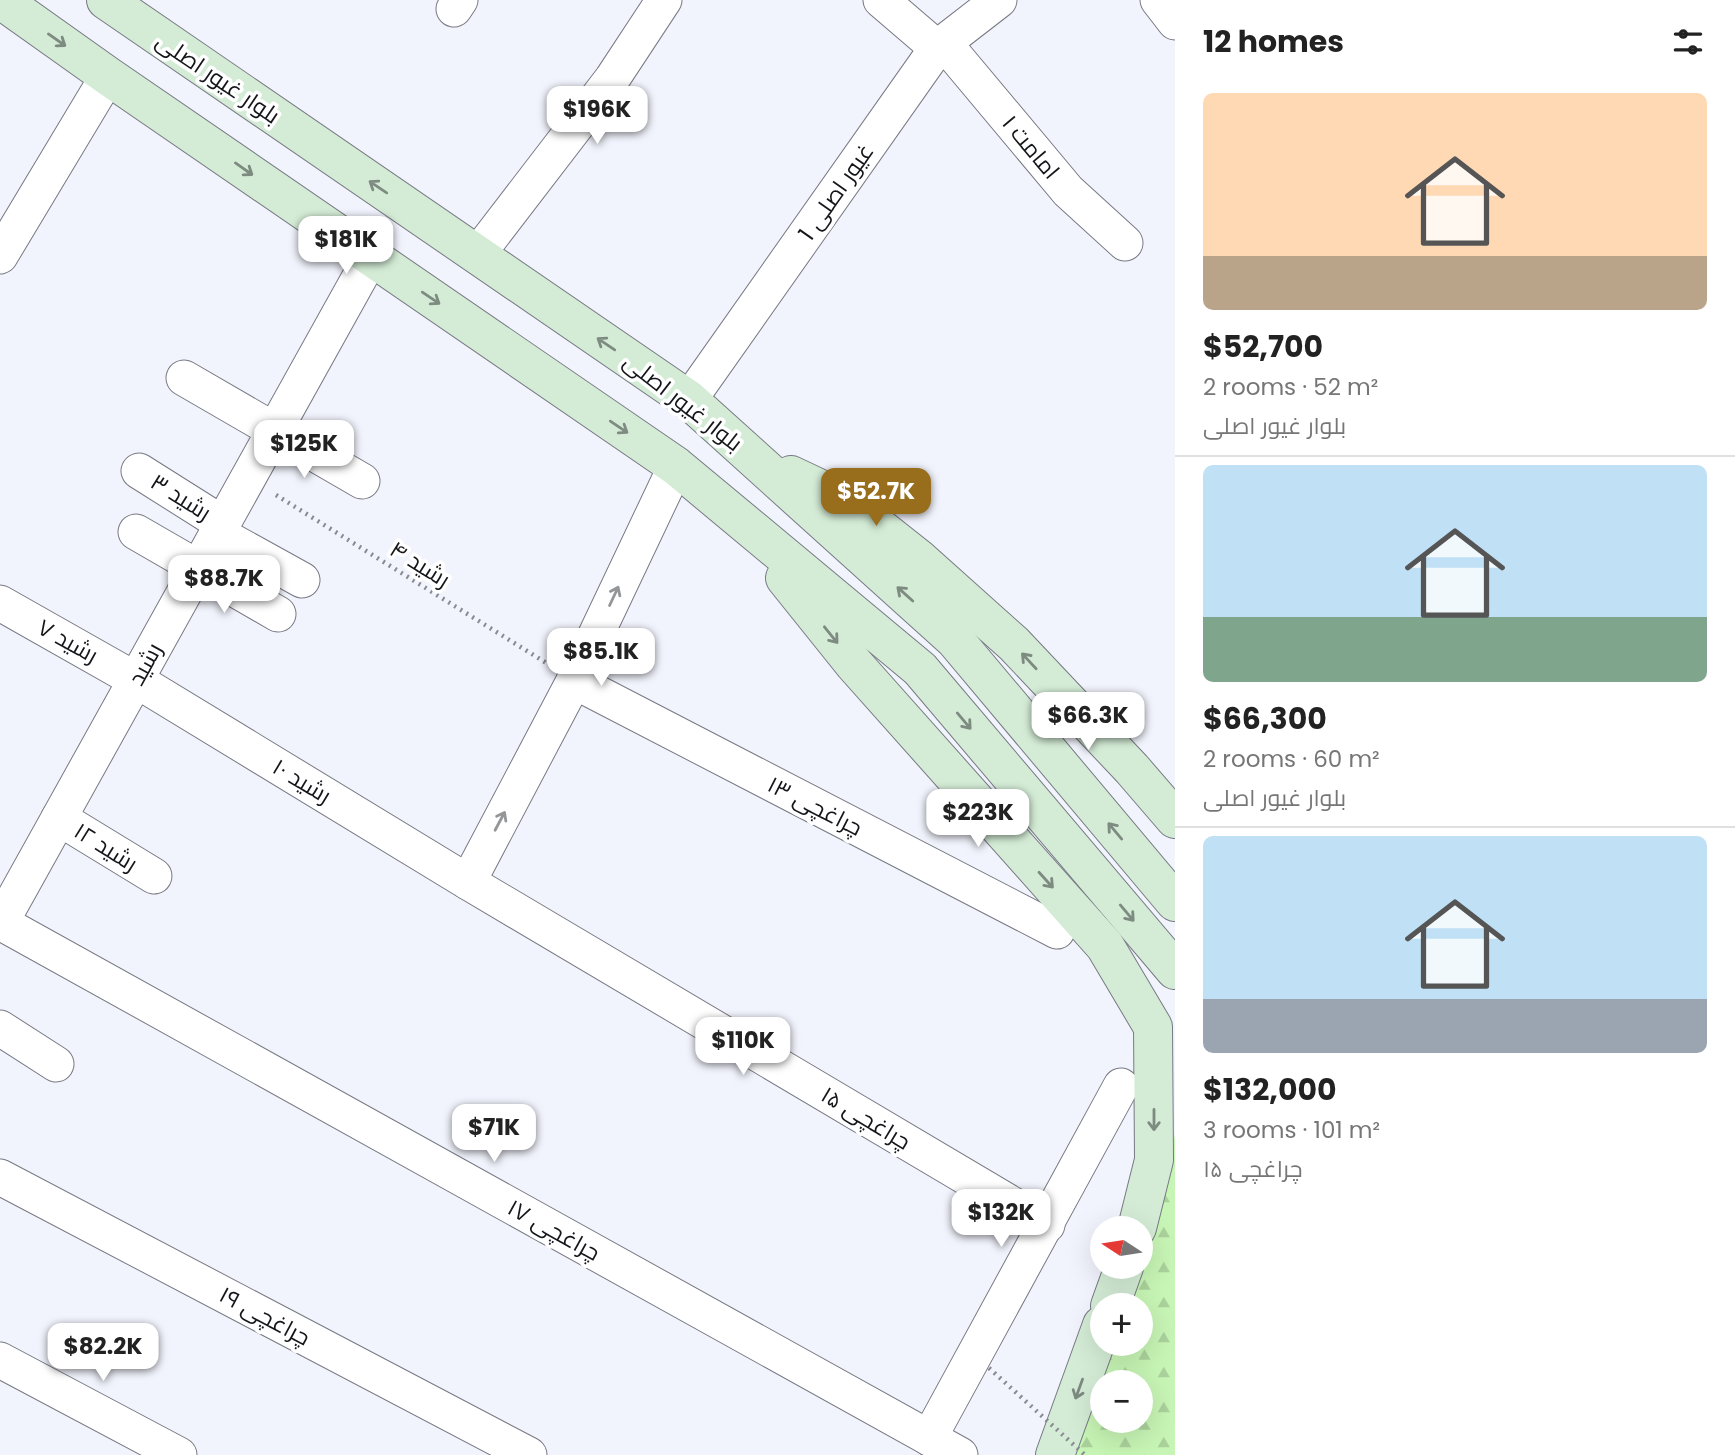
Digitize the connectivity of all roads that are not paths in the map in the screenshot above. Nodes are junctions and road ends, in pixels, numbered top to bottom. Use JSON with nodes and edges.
{"nodes":[{"id":1,"x":1,"y":0,"type":"edge"},
{"id":2,"x":664,"y":0,"type":"edge"},
{"id":3,"x":881,"y":0,"type":"edge"},
{"id":4,"x":999,"y":0,"type":"edge"},
{"id":5,"x":1158,"y":0,"type":"edge"},
{"id":6,"x":123,"y":5,"type":"edge"},
{"id":7,"x":1175,"y":22,"type":"edge"},
{"id":8,"x":941,"y":46,"type":"junction"},
{"id":9,"x":108,"y":76,"type":"junction"},
{"id":10,"x":1125,"y":243,"type":"dead end"},
{"id":11,"x":478,"y":255,"type":"junction"},
{"id":12,"x":0,"y":256,"type":"edge"},
{"id":13,"x":371,"y":257,"type":"junction"},
{"id":14,"x":184,"y":378,"type":"dead end"},
{"id":15,"x":689,"y":400,"type":"junction"},
{"id":16,"x":275,"y":430,"type":"junction"},
{"id":17,"x":757,"y":460,"type":"junction"},
{"id":18,"x":676,"y":466,"type":"junction"},
{"id":19,"x":139,"y":471,"type":"dead end"},
{"id":20,"x":362,"y":481,"type":"dead end"},
{"id":21,"x":726,"y":506,"type":"junction"},
{"id":22,"x":220,"y":528,"type":"junction"},
{"id":23,"x":136,"y":532,"type":"dead end"},
{"id":24,"x":198,"y":568,"type":"junction"},
{"id":25,"x":302,"y":580,"type":"dead end"},
{"id":26,"x":0,"y":603,"type":"edge"},
{"id":27,"x":278,"y":614,"type":"dead end"},
{"id":28,"x":136,"y":680,"type":"junction"},
{"id":29,"x":574,"y":681,"type":"junction"},
{"id":30,"x":59,"y":818,"type":"junction"},
{"id":31,"x":1175,"y":819,"type":"edge"},
{"id":32,"x":154,"y":876,"type":"dead end"},
{"id":33,"x":468,"y":882,"type":"junction"},
{"id":34,"x":1175,"y":902,"type":"edge"},
{"id":35,"x":0,"y":923,"type":"edge"},
{"id":36,"x":1057,"y":931,"type":"dead end"},
{"id":37,"x":1175,"y":970,"type":"edge"},
{"id":38,"x":1153,"y":1027,"type":"junction"},
{"id":39,"x":0,"y":1028,"type":"edge"},
{"id":40,"x":56,"y":1064,"type":"dead end"},
{"id":41,"x":1175,"y":1072,"type":"edge"},
{"id":42,"x":1121,"y":1086,"type":"dead end"},
{"id":43,"x":0,"y":1177,"type":"edge"},
{"id":44,"x":1140,"y":1216,"type":"edge"},
{"id":45,"x":1047,"y":1225,"type":"junction"},
{"id":46,"x":1091,"y":1356,"type":"edge"},
{"id":47,"x":0,"y":1360,"type":"edge"},
{"id":48,"x":929,"y":1438,"type":"junction"},
{"id":49,"x":179,"y":1455,"type":"edge"},
{"id":50,"x":529,"y":1455,"type":"edge"},
{"id":51,"x":960,"y":1455,"type":"edge"},
{"id":52,"x":1055,"y":1455,"type":"edge"}],
"edges":[{"from":1,"to":9,"type":"main road","one_way":true},
{"from":2,"to":11,"type":"street"},
{"from":3,"to":8,"type":"street","name":"امامت ۱"},
{"from":4,"to":8,"type":"street","name":"غیور اصلی 1"},
{"from":5,"to":7,"type":"street"},
{"from":11,"to":6,"type":"main road","name":"بلوار غیور اصلی","one_way":true},
{"from":8,"to":10,"type":"street","name":"امامت ۱"},
{"from":8,"to":15,"type":"street","name":"غیور اصلی 1"},
{"from":9,"to":12,"type":"street"},
{"from":9,"to":13,"type":"main road","one_way":true},
{"from":15,"to":11,"type":"main road","name":"بلوار غیور اصلی","one_way":true},
{"from":13,"to":16,"type":"street","name":"رشید"},
{"from":13,"to":18,"type":"main road","one_way":true},
{"from":14,"to":16,"type":"street"},
{"from":15,"to":17,"type":"main road","name":"بلوار غیور اصلی"},
{"from":16,"to":20,"type":"street"},
{"from":16,"to":22,"type":"street","name":"رشید"},
{"from":31,"to":17,"type":"main road","one_way":true},
{"from":34,"to":17,"type":"main road","name":"بلوار غیور اصلی","one_way":true},
{"from":18,"to":21,"type":"main road"},
{"from":29,"to":18,"type":"street","one_way":true},
{"from":19,"to":22,"type":"street","name":"رشید ۳"},
{"from":21,"to":37,"type":"main road","one_way":true},
{"from":21,"to":38,"type":"main road","one_way":true},
{"from":22,"to":24,"type":"street","name":"رشید"},
{"from":22,"to":25,"type":"street","name":"رشید ۳"},
{"from":23,"to":24,"type":"street"},
{"from":24,"to":27,"type":"street"},
{"from":24,"to":28,"type":"street","name":"رشید"},
{"from":26,"to":28,"type":"street","name":"رشید ۷"},
{"from":28,"to":30,"type":"street","name":"رشید"},
{"from":28,"to":33,"type":"street","name":"رشید ۱۰"},
{"from":33,"to":29,"type":"street","one_way":true},
{"from":29,"to":36,"type":"street","name":"چراغچی ۱۳"},
{"from":30,"to":32,"type":"street","name":"رشید ۱۲"},
{"from":30,"to":35,"type":"street","name":"رشید"},
{"from":33,"to":45,"type":"street","name":"چراغچی ۱۵"},
{"from":35,"to":48,"type":"street","name":"چراغچی ۱۷"},
{"from":38,"to":41,"type":"main road"},
{"from":38,"to":44,"type":"main road","one_way":true},
{"from":39,"to":40,"type":"street"},
{"from":42,"to":45,"type":"street"},
{"from":43,"to":50,"type":"street","name":"چراغچی ۱۹"},
{"from":45,"to":48,"type":"street"},
{"from":46,"to":52,"type":"main road","one_way":true},
{"from":47,"to":49,"type":"street"},
{"from":48,"to":51,"type":"street","name":"چراغچی ۱۷"}]}
